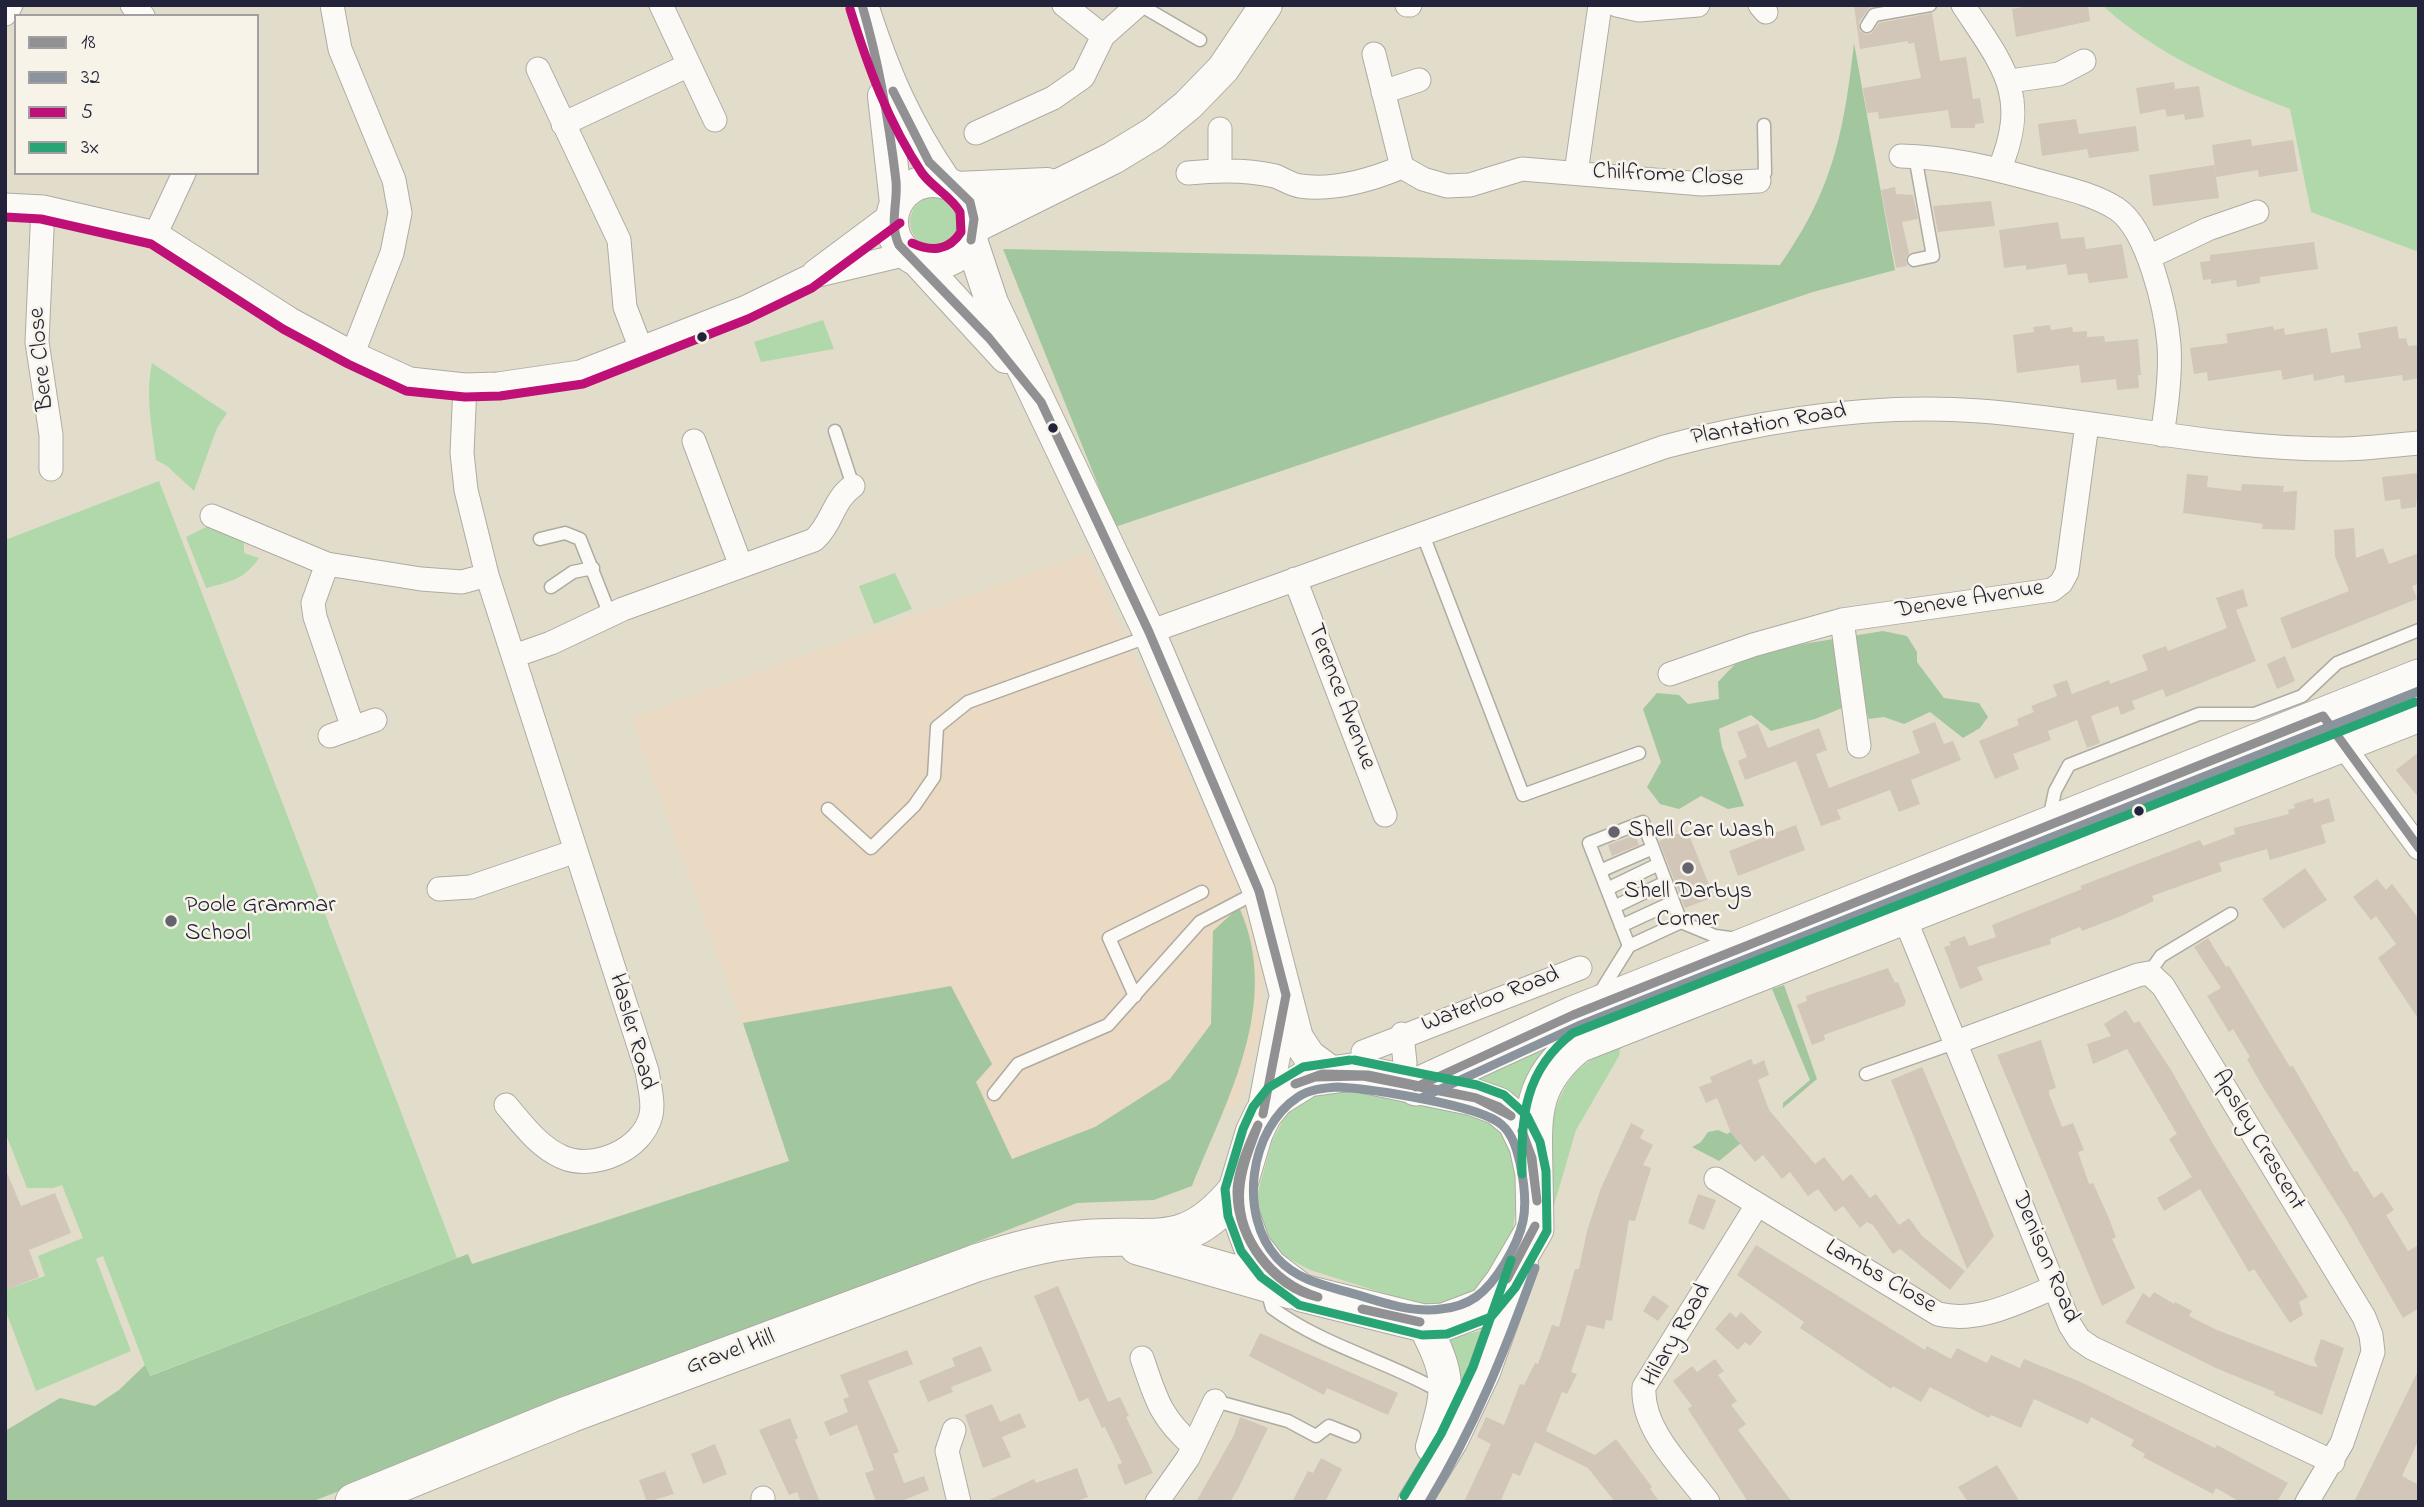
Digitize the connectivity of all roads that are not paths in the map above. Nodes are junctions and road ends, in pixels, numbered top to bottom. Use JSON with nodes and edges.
{"nodes":[{"id":1,"x":11,"y":5,"type":"edge"},
{"id":2,"x":331,"y":5,"type":"edge"},
{"id":3,"x":661,"y":5,"type":"edge"},
{"id":4,"x":862,"y":5,"type":"edge"},
{"id":5,"x":1064,"y":5,"type":"edge"},
{"id":6,"x":1139,"y":5,"type":"edge"},
{"id":7,"x":1266,"y":5,"type":"edge"},
{"id":8,"x":1600,"y":5,"type":"edge"},
{"id":9,"x":1617,"y":5,"type":"edge"},
{"id":10,"x":1699,"y":5,"type":"edge"},
{"id":11,"x":1930,"y":5,"type":"edge"},
{"id":12,"x":1963,"y":5,"type":"edge"},
{"id":13,"x":5,"y":14,"type":"edge"},
{"id":14,"x":1867,"y":26,"type":"dead end"},
{"id":15,"x":1102,"y":36,"type":"junction"},
{"id":16,"x":1200,"y":40,"type":"dead end"},
{"id":17,"x":877,"y":53,"type":"junction"},
{"id":18,"x":1374,"y":54,"type":"dead end"},
{"id":19,"x":2084,"y":61,"type":"dead end"},
{"id":20,"x":689,"y":65,"type":"junction"},
{"id":21,"x":538,"y":69,"type":"dead end"},
{"id":22,"x":1419,"y":80,"type":"dead end"},
{"id":23,"x":2010,"y":81,"type":"junction"},
{"id":24,"x":1383,"y":92,"type":"junction"},
{"id":25,"x":715,"y":120,"type":"dead end"},
{"id":26,"x":564,"y":124,"type":"junction"},
{"id":27,"x":1764,"y":125,"type":"dead end"},
{"id":28,"x":1220,"y":129,"type":"dead end"},
{"id":29,"x":976,"y":133,"type":"dead end"},
{"id":30,"x":1908,"y":156,"type":"joint"},
{"id":31,"x":1402,"y":167,"type":"junction"},
{"id":32,"x":1220,"y":169,"type":"junction"},
{"id":33,"x":1999,"y":170,"type":"junction"},
{"id":34,"x":1188,"y":173,"type":"dead end"},
{"id":35,"x":1576,"y":173,"type":"junction"},
{"id":36,"x":183,"y":175,"type":"edge"},
{"id":37,"x":1759,"y":181,"type":"joint"},
{"id":38,"x":1062,"y":182,"type":"junction"},
{"id":39,"x":952,"y":186,"type":"junction"},
{"id":40,"x":5,"y":205,"type":"edge"},
{"id":41,"x":43,"y":206,"type":"junction"},
{"id":42,"x":895,"y":208,"type":"junction"},
{"id":43,"x":2257,"y":212,"type":"dead end"},
{"id":44,"x":156,"y":233,"type":"junction"},
{"id":45,"x":973,"y":233,"type":"junction"},
{"id":46,"x":911,"y":256,"type":"junction"},
{"id":47,"x":2149,"y":257,"type":"junction"},
{"id":48,"x":1914,"y":260,"type":"dead end"},
{"id":49,"x":806,"y":278,"type":"junction"},
{"id":50,"x":641,"y":349,"type":"junction"},
{"id":51,"x":353,"y":353,"type":"junction"},
{"id":52,"x":465,"y":385,"type":"junction"},
{"id":53,"x":1041,"y":402,"type":"junction"},
{"id":54,"x":2087,"y":424,"type":"junction"},
{"id":55,"x":835,"y":432,"type":"dead end"},
{"id":56,"x":2162,"y":435,"type":"junction"},
{"id":57,"x":694,"y":441,"type":"dead end"},
{"id":58,"x":2419,"y":443,"type":"edge"},
{"id":59,"x":51,"y":469,"type":"dead end"},
{"id":60,"x":853,"y":486,"type":"joint"},
{"id":61,"x":212,"y":516,"type":"dead end"},
{"id":62,"x":1423,"y":535,"type":"junction"},
{"id":63,"x":540,"y":539,"type":"dead end"},
{"id":64,"x":327,"y":564,"type":"junction"},
{"id":65,"x":741,"y":566,"type":"junction"},
{"id":66,"x":593,"y":568,"type":"junction"},
{"id":67,"x":487,"y":575,"type":"junction"},
{"id":68,"x":1295,"y":579,"type":"junction"},
{"id":69,"x":551,"y":587,"type":"dead end"},
{"id":70,"x":610,"y":615,"type":"junction"},
{"id":71,"x":1842,"y":620,"type":"junction"},
{"id":72,"x":2419,"y":630,"type":"edge"},
{"id":73,"x":1149,"y":632,"type":"junction"},
{"id":74,"x":514,"y":656,"type":"junction"},
{"id":75,"x":1670,"y":674,"type":"dead end"},
{"id":76,"x":2419,"y":678,"type":"edge"},
{"id":77,"x":2419,"y":713,"type":"edge"},
{"id":78,"x":2332,"y":730,"type":"junction"},
{"id":79,"x":330,"y":736,"type":"dead end"},
{"id":80,"x":1859,"y":746,"type":"dead end"},
{"id":81,"x":1639,"y":753,"type":"dead end"},
{"id":82,"x":828,"y":809,"type":"dead end"},
{"id":83,"x":1385,"y":815,"type":"dead end"},
{"id":84,"x":2047,"y":826,"type":"junction"},
{"id":85,"x":1653,"y":848,"type":"junction"},
{"id":86,"x":2419,"y":848,"type":"edge"},
{"id":87,"x":576,"y":851,"type":"junction"},
{"id":88,"x":1659,"y":864,"type":"junction"},
{"id":89,"x":1600,"y":872,"type":"junction"},
{"id":90,"x":1666,"y":882,"type":"junction"},
{"id":91,"x":439,"y":888,"type":"dead end"},
{"id":92,"x":1607,"y":889,"type":"junction"},
{"id":93,"x":1259,"y":891,"type":"junction"},
{"id":94,"x":1202,"y":892,"type":"dead end"},
{"id":95,"x":1674,"y":902,"type":"junction"},
{"id":96,"x":1614,"y":907,"type":"junction"},
{"id":97,"x":2231,"y":914,"type":"dead end"},
{"id":98,"x":1903,"y":915,"type":"junction"},
{"id":99,"x":1681,"y":922,"type":"junction"},
{"id":100,"x":1621,"y":926,"type":"junction"},
{"id":101,"x":1755,"y":942,"type":"junction"},
{"id":102,"x":1629,"y":946,"type":"junction"},
{"id":103,"x":1580,"y":968,"type":"dead end"},
{"id":104,"x":2149,"y":973,"type":"junction"},
{"id":105,"x":1286,"y":995,"type":"junction"},
{"id":106,"x":1135,"y":996,"type":"junction"},
{"id":107,"x":1591,"y":1008,"type":"junction"},
{"id":108,"x":1402,"y":1034,"type":"junction"},
{"id":109,"x":1954,"y":1043,"type":"junction"},
{"id":110,"x":1363,"y":1052,"type":"dead end"},
{"id":111,"x":1332,"y":1073,"type":"junction"},
{"id":112,"x":1866,"y":1074,"type":"dead end"},
{"id":113,"x":1409,"y":1085,"type":"junction"},
{"id":114,"x":994,"y":1094,"type":"dead end"},
{"id":115,"x":506,"y":1105,"type":"dead end"},
{"id":116,"x":1263,"y":1114,"type":"junction"},
{"id":117,"x":1534,"y":1174,"type":"junction"},
{"id":118,"x":1716,"y":1179,"type":"dead end"},
{"id":119,"x":1237,"y":1190,"type":"junction"},
{"id":120,"x":1757,"y":1205,"type":"junction"},
{"id":121,"x":1535,"y":1229,"type":"junction"},
{"id":122,"x":1117,"y":1239,"type":"junction"},
{"id":123,"x":1266,"y":1283,"type":"junction"},
{"id":124,"x":2055,"y":1287,"type":"junction"},
{"id":125,"x":1302,"y":1293,"type":"junction"},
{"id":126,"x":1423,"y":1323,"type":"junction"},
{"id":127,"x":1142,"y":1358,"type":"dead end"},
{"id":128,"x":1430,"y":1386,"type":"dead end"},
{"id":129,"x":1215,"y":1401,"type":"joint"},
{"id":130,"x":954,"y":1430,"type":"dead end"},
{"id":131,"x":1354,"y":1436,"type":"dead end"},
{"id":132,"x":1193,"y":1446,"type":"junction"},
{"id":133,"x":2333,"y":1462,"type":"junction"},
{"id":134,"x":1416,"y":1497,"type":"edge"},
{"id":135,"x":354,"y":1502,"type":"edge"},
{"id":136,"x":959,"y":1502,"type":"edge"},
{"id":137,"x":1157,"y":1502,"type":"edge"},
{"id":138,"x":1708,"y":1502,"type":"edge"},
{"id":139,"x":2307,"y":1502,"type":"edge"}],
"edges":[{"from":1,"to":13,"type":"street"},
{"from":2,"to":51,"type":"street"},
{"from":3,"to":20,"type":"street"},
{"from":4,"to":17,"type":"main road"},
{"from":5,"to":15,"type":"street"},
{"from":6,"to":15,"type":"street"},
{"from":6,"to":16,"type":"lane"},
{"from":7,"to":38,"type":"main road"},
{"from":8,"to":35,"type":"street","name":"Chilfrome Close"},
{"from":9,"to":10,"type":"street"},
{"from":11,"to":14,"type":"lane"},
{"from":12,"to":23,"type":"street"},
{"from":15,"to":29,"type":"street"},
{"from":17,"to":39,"type":"main road"},
{"from":17,"to":42,"type":"main road"},
{"from":18,"to":24,"type":"street"},
{"from":19,"to":23,"type":"street"},
{"from":20,"to":25,"type":"street"},
{"from":20,"to":26,"type":"street"},
{"from":21,"to":26,"type":"street"},
{"from":22,"to":24,"type":"street"},
{"from":23,"to":33,"type":"street"},
{"from":24,"to":31,"type":"street"},
{"from":26,"to":50,"type":"street"},
{"from":27,"to":37,"type":"lane"},
{"from":28,"to":32,"type":"street"},
{"from":30,"to":33,"type":"street"},
{"from":30,"to":48,"type":"lane"},
{"from":31,"to":32,"type":"street"},
{"from":31,"to":35,"type":"street","name":"Chilfrome Close"},
{"from":32,"to":34,"type":"street"},
{"from":33,"to":47,"type":"street"},
{"from":35,"to":37,"type":"street","name":"Chilfrome Close"},
{"from":36,"to":44,"type":"street"},
{"from":38,"to":39,"type":"main road"},
{"from":38,"to":45,"type":"main road"},
{"from":39,"to":42,"type":"main road"},
{"from":39,"to":45,"type":"main road"},
{"from":40,"to":41,"type":"street"},
{"from":41,"to":44,"type":"street"},
{"from":41,"to":59,"type":"street","name":"Bere Close"},
{"from":42,"to":46,"type":"main road"},
{"from":42,"to":49,"type":"street"},
{"from":43,"to":47,"type":"street"},
{"from":44,"to":51,"type":"street"},
{"from":45,"to":46,"type":"main road"},
{"from":45,"to":53,"type":"main road"},
{"from":46,"to":49,"type":"street"},
{"from":46,"to":53,"type":"main road"},
{"from":47,"to":56,"type":"street"},
{"from":49,"to":50,"type":"street"},
{"from":50,"to":52,"type":"street"},
{"from":51,"to":52,"type":"street"},
{"from":52,"to":67,"type":"street","name":"Hasler Road"},
{"from":53,"to":73,"type":"main road"},
{"from":54,"to":56,"type":"street","name":"Plantation Road"},
{"from":54,"to":62,"type":"street","name":"Plantation Road"},
{"from":54,"to":71,"type":"street","name":"Deneve Avenue"},
{"from":55,"to":60,"type":"lane"},
{"from":56,"to":58,"type":"street","name":"Plantation Road"},
{"from":57,"to":65,"type":"street"},
{"from":60,"to":65,"type":"street"},
{"from":61,"to":64,"type":"street"},
{"from":62,"to":68,"type":"street","name":"Plantation Road"},
{"from":62,"to":81,"type":"lane"},
{"from":63,"to":66,"type":"lane"},
{"from":64,"to":67,"type":"street"},
{"from":64,"to":79,"type":"street"},
{"from":65,"to":70,"type":"street"},
{"from":66,"to":69,"type":"lane"},
{"from":66,"to":70,"type":"lane"},
{"from":67,"to":74,"type":"street","name":"Hasler Road"},
{"from":68,"to":73,"type":"street","name":"Plantation Road"},
{"from":68,"to":83,"type":"street","name":"Terence Avenue"},
{"from":70,"to":74,"type":"street"},
{"from":71,"to":75,"type":"street","name":"Deneve Avenue"},
{"from":71,"to":80,"type":"street"},
{"from":72,"to":84,"type":"lane"},
{"from":73,"to":82,"type":"lane"},
{"from":73,"to":93,"type":"main road"},
{"from":74,"to":87,"type":"street","name":"Hasler Road"},
{"from":76,"to":78,"type":"main road","name":"Waterloo Road"},
{"from":77,"to":78,"type":"main road","name":"Waterloo Road"},
{"from":78,"to":84,"type":"main road","name":"Waterloo Road"},
{"from":78,"to":86,"type":"street"},
{"from":78,"to":98,"type":"main road","name":"Waterloo Road"},
{"from":84,"to":101,"type":"main road","name":"Waterloo Road"},
{"from":85,"to":88,"type":"lane"},
{"from":85,"to":89,"type":"lane"},
{"from":85,"to":89,"type":"lane"},
{"from":87,"to":91,"type":"street"},
{"from":87,"to":115,"type":"street","name":"Hasler Road"},
{"from":88,"to":90,"type":"lane"},
{"from":88,"to":92,"type":"lane"},
{"from":89,"to":92,"type":"lane"},
{"from":90,"to":95,"type":"lane"},
{"from":90,"to":96,"type":"lane"},
{"from":92,"to":96,"type":"lane"},
{"from":93,"to":105,"type":"main road"},
{"from":93,"to":106,"type":"lane"},
{"from":94,"to":106,"type":"lane"},
{"from":95,"to":99,"type":"lane"},
{"from":95,"to":100,"type":"lane"},
{"from":96,"to":100,"type":"lane"},
{"from":97,"to":104,"type":"lane"},
{"from":98,"to":109,"type":"street","name":"Denison Road"},
{"from":98,"to":117,"type":"main road","name":"Waterloo Road"},
{"from":99,"to":101,"type":"lane"},
{"from":99,"to":102,"type":"lane"},
{"from":100,"to":102,"type":"lane"},
{"from":101,"to":107,"type":"main road","name":"Waterloo Road"},
{"from":102,"to":107,"type":"lane"},
{"from":103,"to":108,"type":"street","name":"Waterloo Road"},
{"from":104,"to":109,"type":"street"},
{"from":104,"to":133,"type":"street","name":"Apsley Crescent"},
{"from":105,"to":111,"type":"main road"},
{"from":105,"to":116,"type":"main road"},
{"from":106,"to":114,"type":"lane"},
{"from":107,"to":113,"type":"main road","name":"Waterloo Road"},
{"from":108,"to":110,"type":"street","name":"Waterloo Road"},
{"from":108,"to":113,"type":"street","name":"Waterloo Road"},
{"from":109,"to":112,"type":"lane"},
{"from":109,"to":124,"type":"street","name":"Denison Road"},
{"from":111,"to":113,"type":"main road"},
{"from":111,"to":116,"type":"main road"},
{"from":113,"to":117,"type":"main road"},
{"from":116,"to":119,"type":"main road"},
{"from":117,"to":121,"type":"main road"},
{"from":118,"to":120,"type":"street","name":"Lambs Close"},
{"from":119,"to":122,"type":"main road","name":"Gravel Hill"},
{"from":119,"to":125,"type":"main road"},
{"from":120,"to":124,"type":"street","name":"Lambs Close"},
{"from":120,"to":138,"type":"street","name":"Hilary Road"},
{"from":121,"to":126,"type":"main road"},
{"from":121,"to":134,"type":"main road"},
{"from":122,"to":123,"type":"main road","name":"Gravel Hill"},
{"from":122,"to":135,"type":"main road","name":"Gravel Hill"},
{"from":123,"to":125,"type":"main road","name":"Gravel Hill"},
{"from":123,"to":128,"type":"lane"},
{"from":124,"to":133,"type":"street","name":"Denison Road"},
{"from":125,"to":126,"type":"main road","name":"Gravel Hill"},
{"from":126,"to":134,"type":"main road"},
{"from":127,"to":132,"type":"street"},
{"from":129,"to":131,"type":"lane"},
{"from":129,"to":132,"type":"street"},
{"from":130,"to":136,"type":"street"},
{"from":132,"to":137,"type":"street"},
{"from":133,"to":139,"type":"street","name":"Apsley Crescent"}]}
